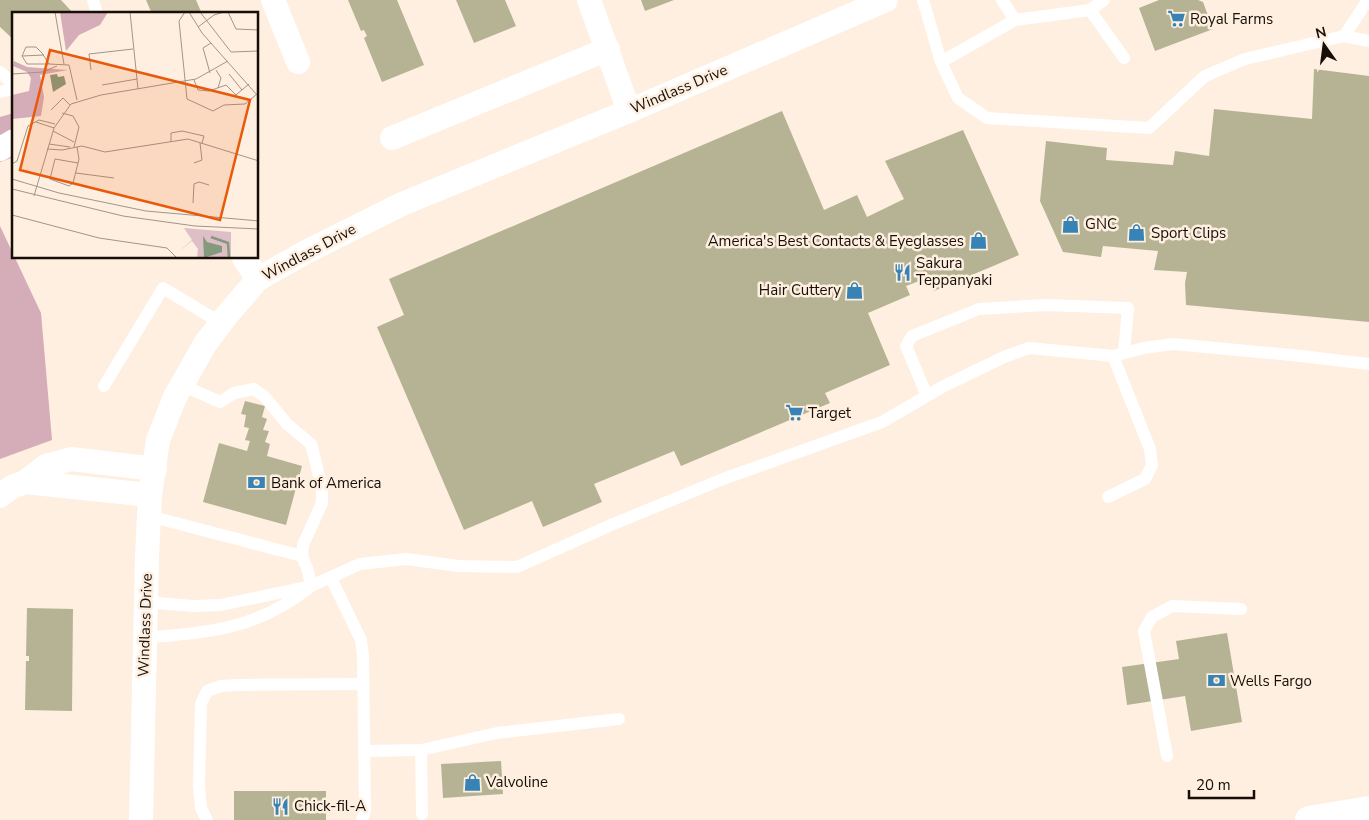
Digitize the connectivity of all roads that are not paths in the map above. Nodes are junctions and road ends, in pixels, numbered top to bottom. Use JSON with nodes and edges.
{"nodes":[{"id":1,"x":273,"y":0,"type":"edge"},
{"id":2,"x":589,"y":0,"type":"edge"},
{"id":3,"x":886,"y":0,"type":"edge"},
{"id":4,"x":923,"y":0,"type":"edge"},
{"id":5,"x":1002,"y":0,"type":"edge"},
{"id":6,"x":1104,"y":0,"type":"edge"},
{"id":7,"x":1368,"y":0,"type":"edge"},
{"id":8,"x":1090,"y":10,"type":"junction"},
{"id":9,"x":1015,"y":20,"type":"junction"},
{"id":10,"x":1344,"y":36,"type":"junction"},
{"id":11,"x":1369,"y":41,"type":"edge"},
{"id":12,"x":608,"y":49,"type":"junction"},
{"id":13,"x":1124,"y":58,"type":"dead end"},
{"id":14,"x":298,"y":62,"type":"dead end"},
{"id":15,"x":941,"y":62,"type":"junction"},
{"id":16,"x":0,"y":72,"type":"edge"},
{"id":17,"x":12,"y":85,"type":"edge"},
{"id":18,"x":12,"y":88,"type":"edge"},
{"id":19,"x":0,"y":92,"type":"edge"},
{"id":20,"x":629,"y":111,"type":"junction"},
{"id":21,"x":392,"y":138,"type":"dead end"},
{"id":22,"x":12,"y":142,"type":"edge"},
{"id":23,"x":0,"y":149,"type":"edge"},
{"id":24,"x":245,"y":259,"type":"edge"},
{"id":25,"x":258,"y":279,"type":"junction"},
{"id":26,"x":221,"y":322,"type":"junction"},
{"id":27,"x":1119,"y":354,"type":"junction"},
{"id":28,"x":1369,"y":364,"type":"edge"},
{"id":29,"x":182,"y":385,"type":"junction"},
{"id":30,"x":104,"y":386,"type":"dead end"},
{"id":31,"x":928,"y":396,"type":"junction"},
{"id":32,"x":155,"y":470,"type":"junction"},
{"id":33,"x":25,"y":482,"type":"junction"},
{"id":34,"x":0,"y":496,"type":"edge"},
{"id":35,"x":1108,"y":498,"type":"dead end"},
{"id":36,"x":150,"y":506,"type":"junction"},
{"id":37,"x":302,"y":556,"type":"junction"},
{"id":38,"x":331,"y":578,"type":"junction"},
{"id":39,"x":311,"y":586,"type":"junction"},
{"id":40,"x":145,"y":602,"type":"junction"},
{"id":41,"x":1241,"y":608,"type":"dead end"},
{"id":42,"x":144,"y":638,"type":"junction"},
{"id":43,"x":363,"y":684,"type":"junction"},
{"id":44,"x":619,"y":719,"type":"dead end"},
{"id":45,"x":421,"y":750,"type":"junction"},
{"id":46,"x":364,"y":751,"type":"junction"},
{"id":47,"x":1167,"y":756,"type":"dead end"},
{"id":48,"x":1369,"y":810,"type":"edge"},
{"id":49,"x":422,"y":814,"type":"dead end"},
{"id":50,"x":363,"y":818,"type":"edge"},
{"id":51,"x":141,"y":820,"type":"edge"},
{"id":52,"x":207,"y":820,"type":"edge"},
{"id":53,"x":1309,"y":820,"type":"edge"}],
"edges":[{"from":1,"to":14,"type":"street"},
{"from":2,"to":12,"type":"street"},
{"from":3,"to":20,"type":"street","name":"Windlass Drive"},
{"from":4,"to":15,"type":"lane"},
{"from":5,"to":9,"type":"lane"},
{"from":6,"to":8,"type":"lane"},
{"from":7,"to":10,"type":"lane"},
{"from":8,"to":9,"type":"lane"},
{"from":8,"to":13,"type":"lane"},
{"from":9,"to":15,"type":"lane"},
{"from":10,"to":11,"type":"lane"},
{"from":10,"to":15,"type":"lane"},
{"from":12,"to":20,"type":"street"},
{"from":12,"to":21,"type":"street"},
{"from":16,"to":17,"type":"lane"},
{"from":18,"to":19,"type":"lane"},
{"from":20,"to":25,"type":"street","name":"Windlass Drive"},
{"from":22,"to":23,"type":"street"},
{"from":24,"to":25,"type":"street"},
{"from":25,"to":26,"type":"street","name":"Windlass Drive"},
{"from":26,"to":29,"type":"street","name":"Windlass Drive"},
{"from":26,"to":30,"type":"lane"},
{"from":27,"to":28,"type":"lane"},
{"from":27,"to":31,"type":"lane"},
{"from":27,"to":31,"type":"lane"},
{"from":27,"to":35,"type":"lane"},
{"from":29,"to":32,"type":"street","name":"Windlass Drive"},
{"from":29,"to":37,"type":"lane"},
{"from":31,"to":38,"type":"lane"},
{"from":32,"to":33,"type":"street"},
{"from":32,"to":36,"type":"street","name":"Windlass Drive"},
{"from":33,"to":34,"type":"street"},
{"from":33,"to":36,"type":"street"},
{"from":36,"to":37,"type":"lane"},
{"from":36,"to":40,"type":"street","name":"Windlass Drive"},
{"from":37,"to":39,"type":"lane"},
{"from":38,"to":39,"type":"lane"},
{"from":38,"to":43,"type":"lane"},
{"from":39,"to":40,"type":"lane"},
{"from":39,"to":42,"type":"lane"},
{"from":40,"to":42,"type":"street","name":"Windlass Drive"},
{"from":41,"to":47,"type":"lane"},
{"from":42,"to":51,"type":"street","name":"Windlass Drive"},
{"from":43,"to":46,"type":"lane"},
{"from":43,"to":52,"type":"lane"},
{"from":44,"to":45,"type":"lane"},
{"from":45,"to":46,"type":"lane"},
{"from":45,"to":49,"type":"lane"},
{"from":46,"to":50,"type":"lane"},
{"from":48,"to":53,"type":"main road"}]}
